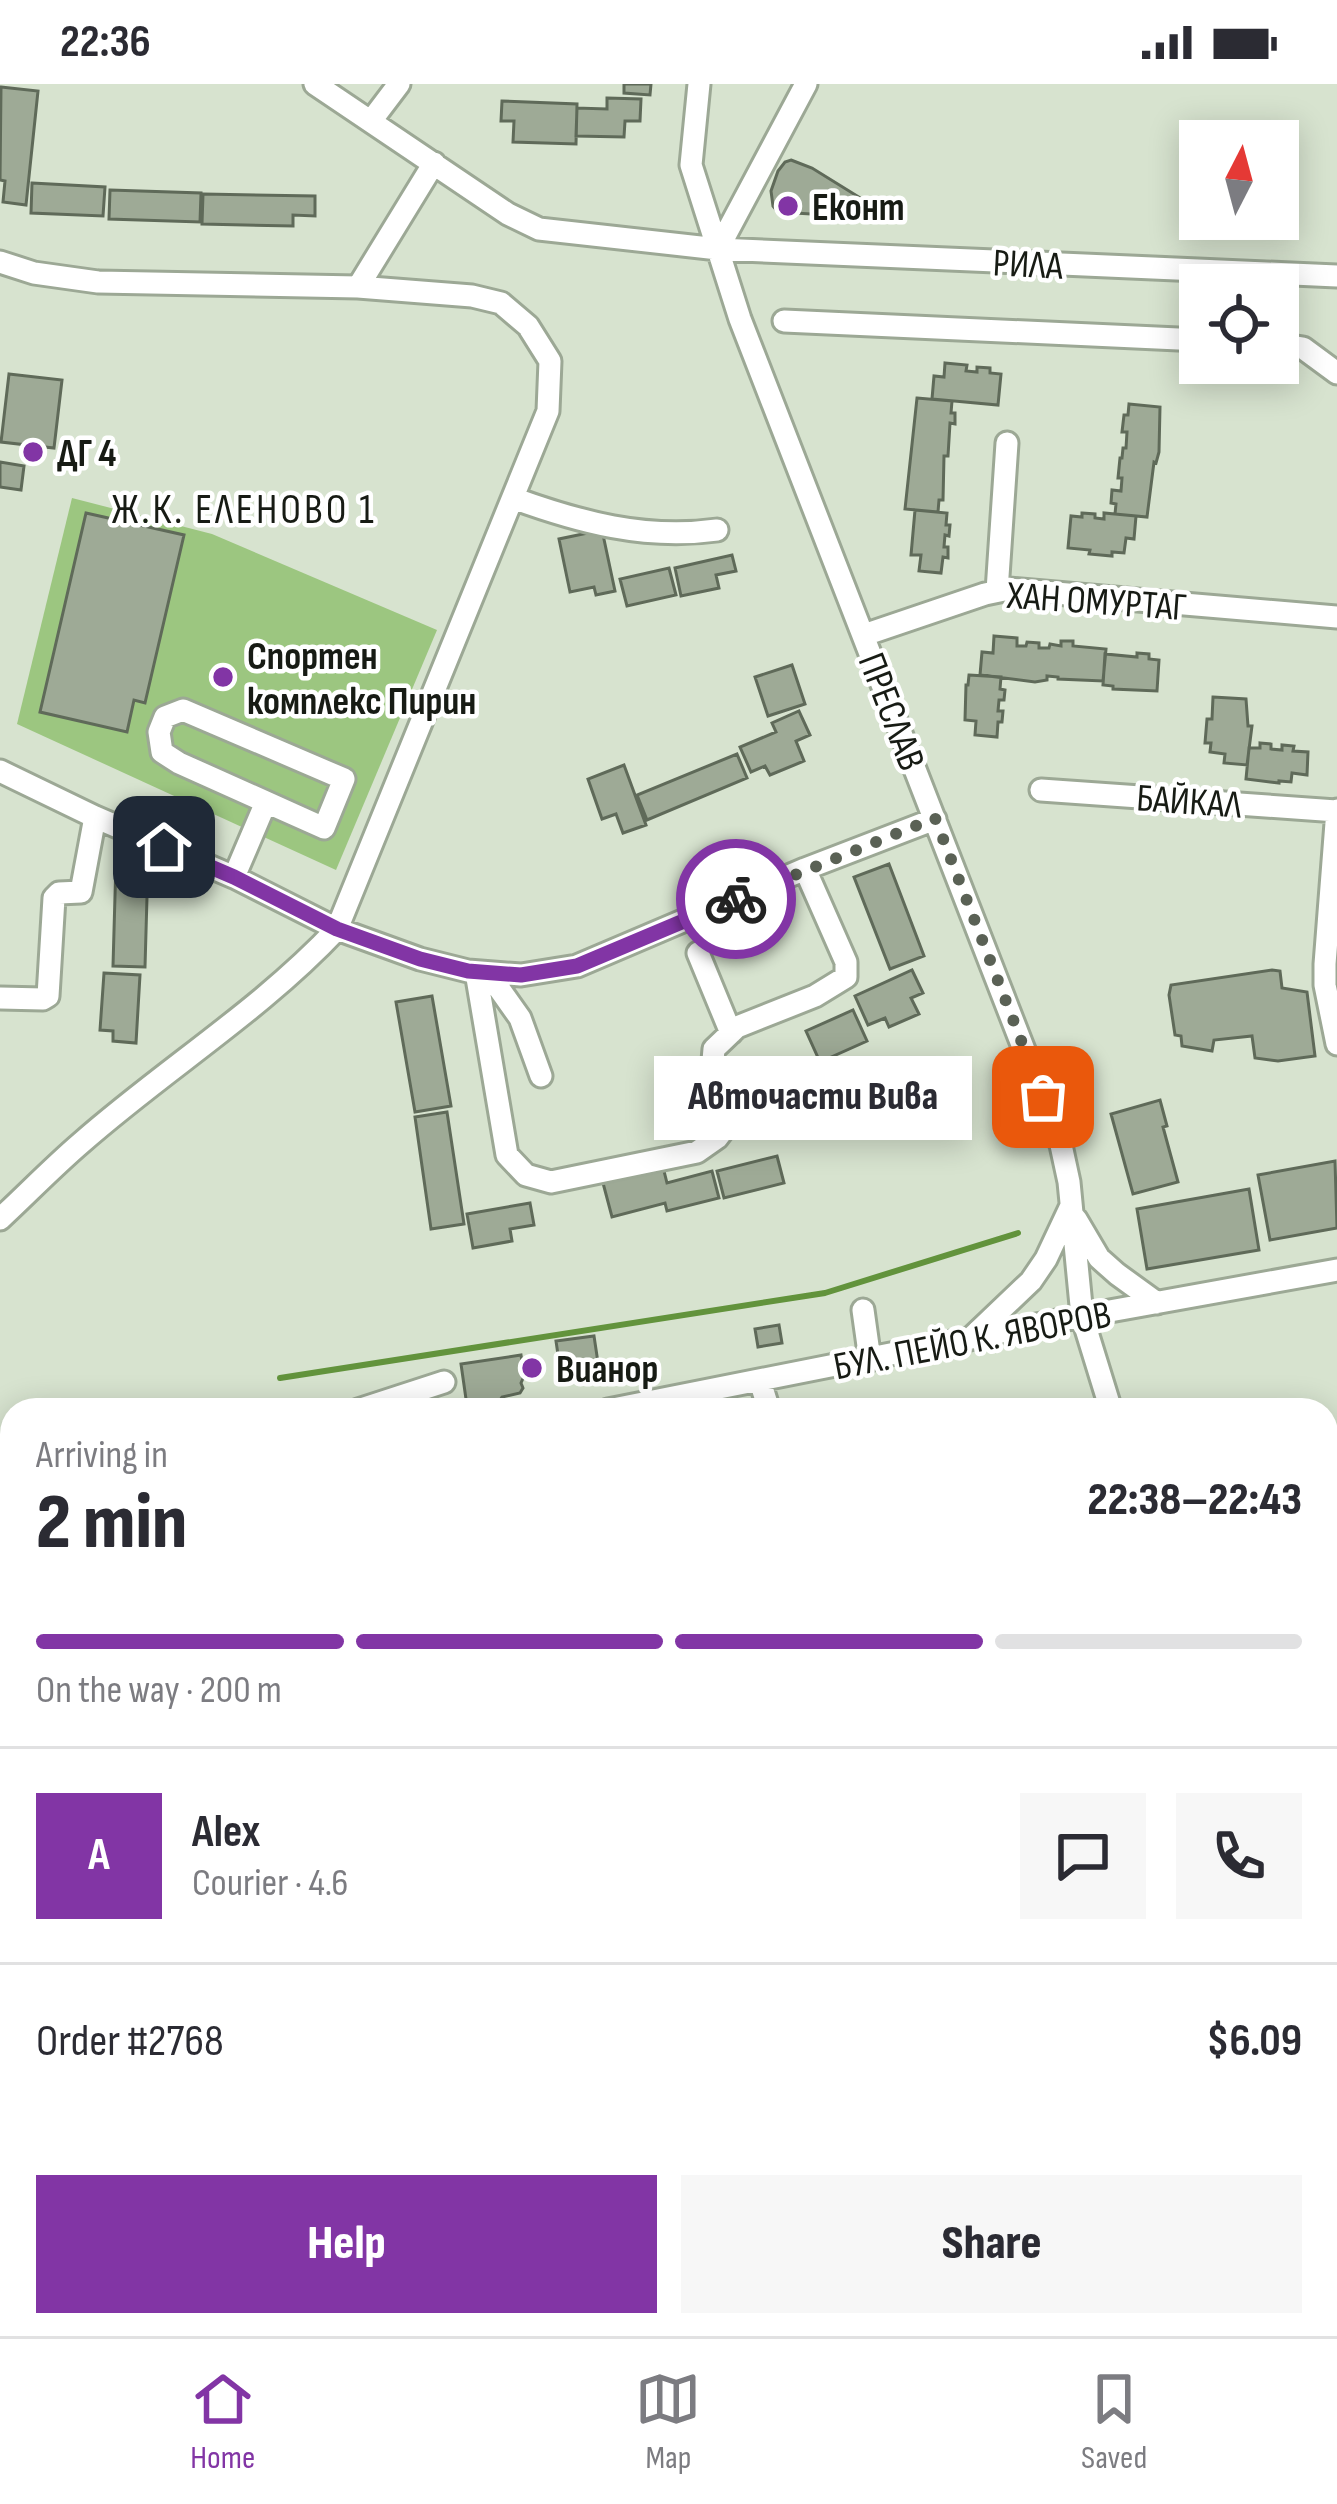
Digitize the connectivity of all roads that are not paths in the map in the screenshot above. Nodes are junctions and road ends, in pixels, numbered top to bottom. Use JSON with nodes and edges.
{"nodes":[{"id":1,"x":315,"y":84,"type":"edge"},
{"id":2,"x":399,"y":84,"type":"edge"},
{"id":3,"x":698,"y":84,"type":"edge"},
{"id":4,"x":806,"y":84,"type":"edge"},
{"id":5,"x":371,"y":121,"type":"junction"},
{"id":6,"x":434,"y":163,"type":"junction"},
{"id":7,"x":718,"y":249,"type":"junction"},
{"id":8,"x":0,"y":262,"type":"edge"},
{"id":9,"x":1337,"y":277,"type":"edge"},
{"id":10,"x":358,"y":287,"type":"junction"},
{"id":11,"x":784,"y":321,"type":"dead end"},
{"id":12,"x":1179,"y":339,"type":"edge"},
{"id":13,"x":1299,"y":347,"type":"edge"},
{"id":14,"x":1337,"y":374,"type":"edge"},
{"id":15,"x":1007,"y":443,"type":"dead end"},
{"id":16,"x":513,"y":498,"type":"junction"},
{"id":17,"x":717,"y":530,"type":"dead end"},
{"id":18,"x":997,"y":591,"type":"junction"},
{"id":19,"x":1337,"y":617,"type":"edge"},
{"id":20,"x":864,"y":635,"type":"junction"},
{"id":21,"x":0,"y":771,"type":"edge"},
{"id":22,"x":1041,"y":790,"type":"dead end"},
{"id":23,"x":266,"y":802,"type":"junction"},
{"id":24,"x":1337,"y":810,"type":"edge"},
{"id":25,"x":95,"y":817,"type":"junction"},
{"id":26,"x":935,"y":818,"type":"junction"},
{"id":27,"x":805,"y":869,"type":"junction"},
{"id":28,"x":234,"y":877,"type":"junction"},
{"id":29,"x":337,"y":929,"type":"junction"},
{"id":30,"x":698,"y":953,"type":"dead end"},
{"id":31,"x":482,"y":972,"type":"junction"},
{"id":32,"x":0,"y":998,"type":"edge"},
{"id":33,"x":731,"y":1033,"type":"junction"},
{"id":34,"x":1337,"y":1044,"type":"edge"},
{"id":35,"x":541,"y":1076,"type":"dead end"},
{"id":36,"x":1070,"y":1208,"type":"junction"},
{"id":37,"x":0,"y":1219,"type":"edge"},
{"id":38,"x":1337,"y":1270,"type":"edge"},
{"id":39,"x":1157,"y":1304,"type":"junction"},
{"id":40,"x":863,"y":1310,"type":"dead end"},
{"id":41,"x":1082,"y":1316,"type":"junction"},
{"id":42,"x":968,"y":1341,"type":"junction"},
{"id":43,"x":869,"y":1360,"type":"junction"},
{"id":44,"x":760,"y":1381,"type":"junction"},
{"id":45,"x":444,"y":1382,"type":"dead end"},
{"id":46,"x":395,"y":1398,"type":"edge"},
{"id":47,"x":671,"y":1398,"type":"edge"},
{"id":48,"x":765,"y":1398,"type":"edge"},
{"id":49,"x":1108,"y":1398,"type":"edge"}],
"edges":[{"from":1,"to":5,"type":"street","name":"РИЛА"},
{"from":2,"to":5,"type":"street"},
{"from":3,"to":7,"type":"street","name":"ПРЕСЛАВ"},
{"from":4,"to":7,"type":"street"},
{"from":5,"to":6,"type":"street","name":"РИЛА"},
{"from":6,"to":7,"type":"street","name":"РИЛА"},
{"from":6,"to":10,"type":"street"},
{"from":7,"to":9,"type":"street","name":"РИЛА"},
{"from":7,"to":20,"type":"street","name":"ПРЕСЛАВ"},
{"from":8,"to":10,"type":"street"},
{"from":10,"to":16,"type":"street"},
{"from":11,"to":12,"type":"street"},
{"from":13,"to":14,"type":"street"},
{"from":15,"to":18,"type":"street"},
{"from":16,"to":17,"type":"street"},
{"from":16,"to":29,"type":"street"},
{"from":18,"to":19,"type":"street","name":"ХАН ОМУРТАГ"},
{"from":18,"to":20,"type":"street","name":"ХАН ОМУРТАГ"},
{"from":20,"to":26,"type":"street","name":"ПРЕСЛАВ"},
{"from":21,"to":25,"type":"street"},
{"from":22,"to":24,"type":"street","name":"БАЙКАЛ"},
{"from":23,"to":23,"type":"street"},
{"from":23,"to":28,"type":"street"},
{"from":24,"to":34,"type":"street"},
{"from":25,"to":28,"type":"street"},
{"from":25,"to":32,"type":"street"},
{"from":26,"to":27,"type":"street"},
{"from":26,"to":36,"type":"street","name":"ПРЕСЛАВ"},
{"from":27,"to":31,"type":"street"},
{"from":27,"to":33,"type":"street"},
{"from":28,"to":29,"type":"street"},
{"from":29,"to":31,"type":"street"},
{"from":29,"to":37,"type":"street"},
{"from":30,"to":33,"type":"street"},
{"from":31,"to":33,"type":"street"},
{"from":31,"to":35,"type":"street"},
{"from":36,"to":39,"type":"street"},
{"from":36,"to":41,"type":"street","name":"ПРЕСЛАВ"},
{"from":36,"to":42,"type":"street"},
{"from":38,"to":39,"type":"street","name":"БУЛ. ПЕЙО К. ЯВОРОВ"},
{"from":39,"to":41,"type":"street","name":"БУЛ. ПЕЙО К. ЯВОРОВ"},
{"from":40,"to":43,"type":"street"},
{"from":41,"to":42,"type":"street","name":"БУЛ. ПЕЙО К. ЯВОРОВ"},
{"from":41,"to":49,"type":"street","name":"ПРЕСЛАВ"},
{"from":42,"to":43,"type":"street","name":"БУЛ. ПЕЙО К. ЯВОРОВ"},
{"from":43,"to":44,"type":"street","name":"БУЛ. ПЕЙО К. ЯВОРОВ"},
{"from":44,"to":47,"type":"street","name":"БУЛ. ПЕЙО К. ЯВОРОВ"},
{"from":44,"to":48,"type":"street"},
{"from":45,"to":46,"type":"street"}]}
